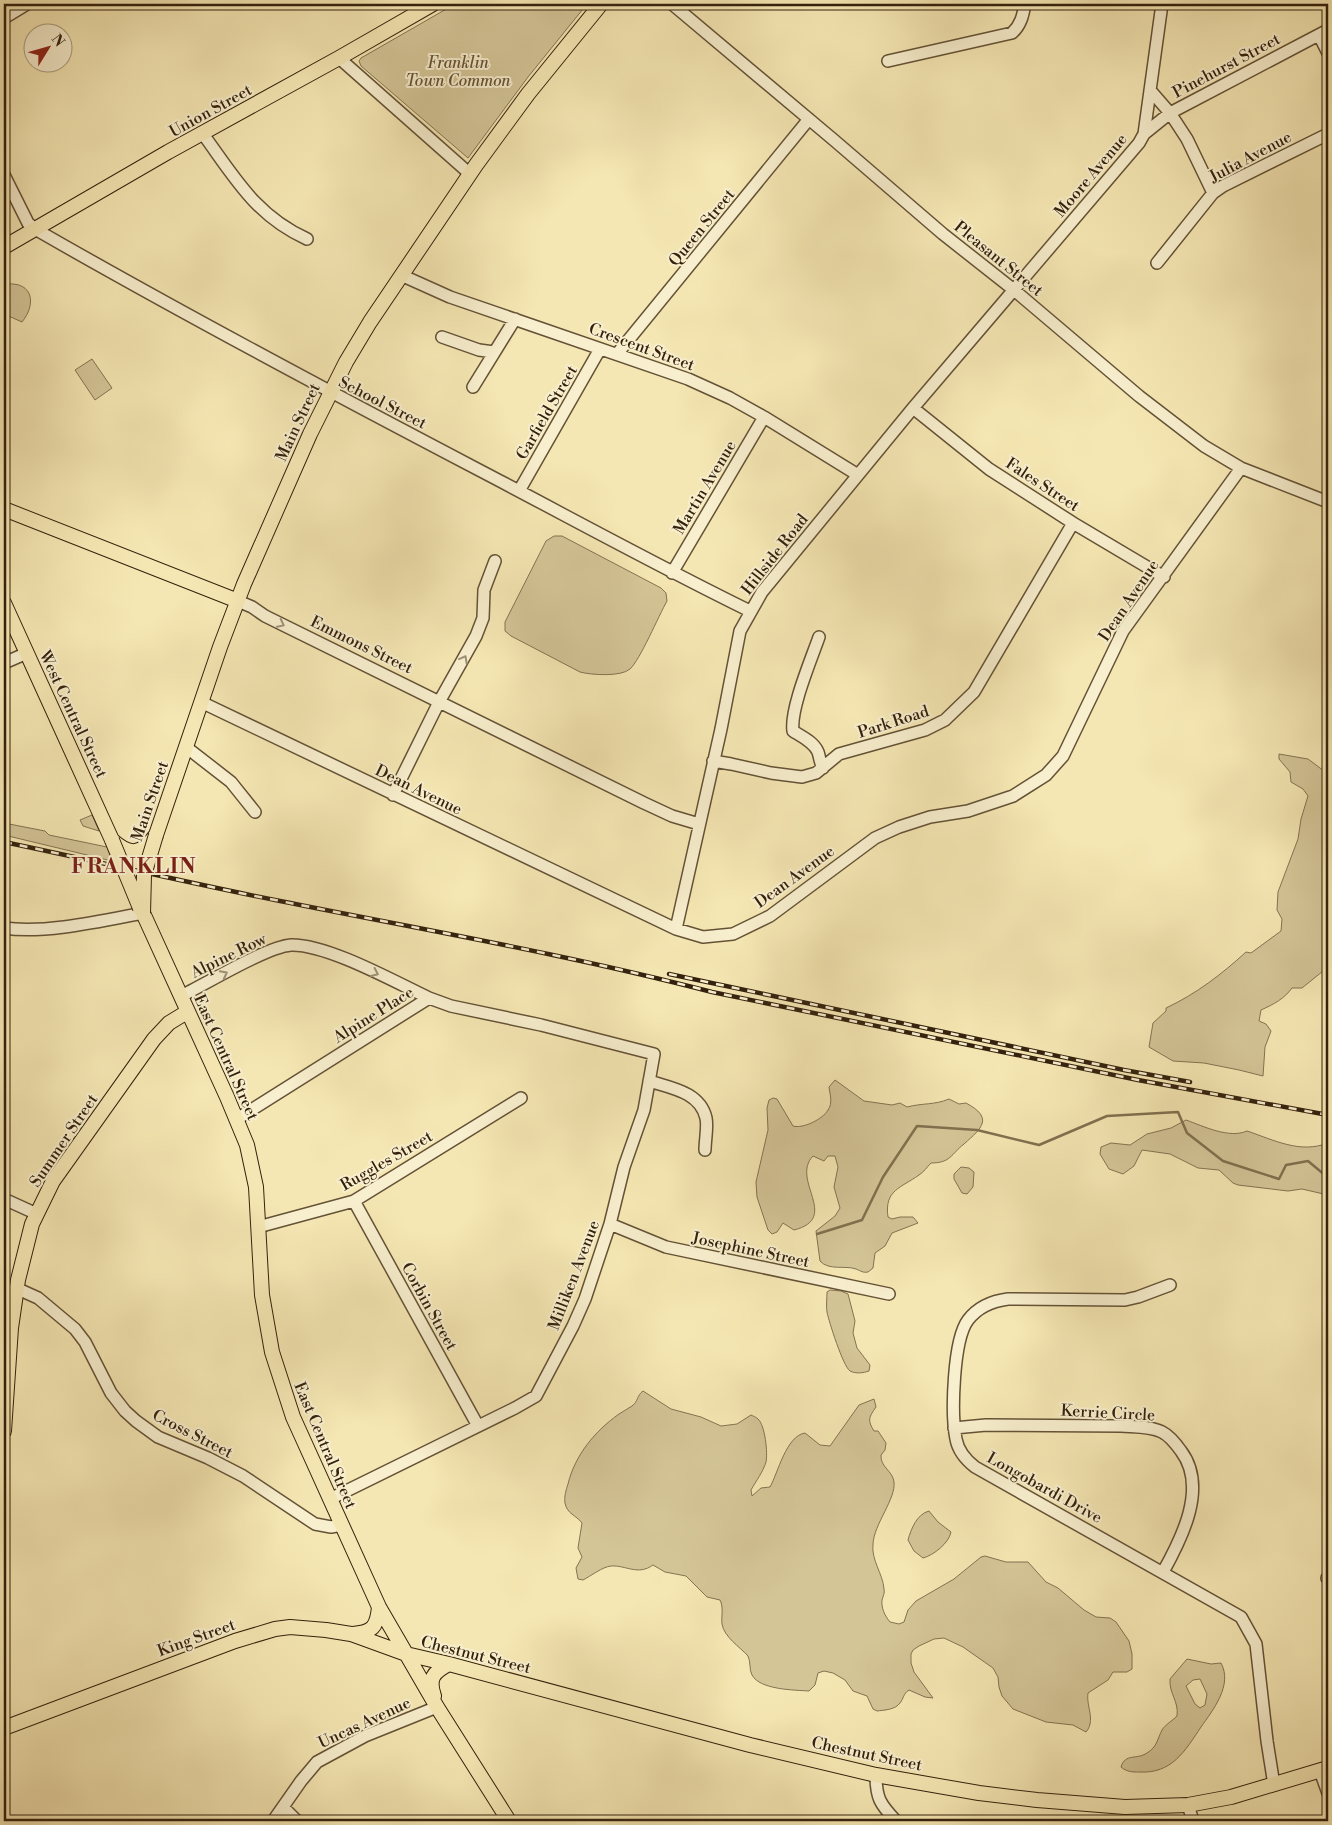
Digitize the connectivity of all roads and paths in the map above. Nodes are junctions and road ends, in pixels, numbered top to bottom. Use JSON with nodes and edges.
{"nodes":[{"id":1,"x":27,"y":4,"type":"edge"},
{"id":2,"x":433,"y":4,"type":"edge"},
{"id":3,"x":601,"y":4,"type":"edge"},
{"id":4,"x":672,"y":4,"type":"edge"},
{"id":5,"x":1025,"y":4,"type":"edge"},
{"id":6,"x":1162,"y":4,"type":"edge"},
{"id":7,"x":4,"y":18,"type":"edge"},
{"id":8,"x":1324,"y":32,"type":"edge"},
{"id":9,"x":1328,"y":53,"type":"edge"},
{"id":10,"x":339,"y":58,"type":"junction"},
{"id":11,"x":888,"y":60,"type":"dead end"},
{"id":12,"x":1150,"y":90,"type":"junction"},
{"id":13,"x":1170,"y":113,"type":"junction"},
{"id":14,"x":809,"y":120,"type":"junction"},
{"id":15,"x":203,"y":134,"type":"junction"},
{"id":16,"x":1144,"y":134,"type":"junction"},
{"id":17,"x":1328,"y":134,"type":"edge"},
{"id":18,"x":470,"y":174,"type":"junction"},
{"id":19,"x":4,"y":175,"type":"edge"},
{"id":20,"x":1213,"y":192,"type":"junction"},
{"id":21,"x":35,"y":229,"type":"junction"},
{"id":22,"x":307,"y":239,"type":"dead end"},
{"id":23,"x":4,"y":247,"type":"edge"},
{"id":24,"x":1157,"y":262,"type":"dead end"},
{"id":25,"x":401,"y":275,"type":"junction"},
{"id":26,"x":1014,"y":290,"type":"junction"},
{"id":27,"x":515,"y":319,"type":"junction"},
{"id":28,"x":442,"y":337,"type":"dead end"},
{"id":29,"x":600,"y":348,"type":"junction"},
{"id":30,"x":494,"y":352,"type":"junction"},
{"id":31,"x":617,"y":354,"type":"junction"},
{"id":32,"x":473,"y":387,"type":"dead end"},
{"id":33,"x":330,"y":393,"type":"junction"},
{"id":34,"x":913,"y":408,"type":"junction"},
{"id":35,"x":764,"y":417,"type":"junction"},
{"id":36,"x":1241,"y":468,"type":"junction"},
{"id":37,"x":858,"y":475,"type":"junction"},
{"id":38,"x":519,"y":491,"type":"junction"},
{"id":39,"x":1328,"y":502,"type":"edge"},
{"id":40,"x":6,"y":510,"type":"edge"},
{"id":41,"x":1073,"y":523,"type":"junction"},
{"id":42,"x":495,"y":561,"type":"dead end"},
{"id":43,"x":672,"y":573,"type":"junction"},
{"id":44,"x":1164,"y":577,"type":"junction"},
{"id":45,"x":238,"y":601,"type":"junction"},
{"id":46,"x":4,"y":603,"type":"edge"},
{"id":47,"x":750,"y":611,"type":"junction"},
{"id":48,"x":818,"y":637,"type":"dead end"},
{"id":49,"x":26,"y":653,"type":"junction"},
{"id":50,"x":4,"y":663,"type":"edge"},
{"id":51,"x":201,"y":702,"type":"junction"},
{"id":52,"x":439,"y":702,"type":"junction"},
{"id":53,"x":186,"y":748,"type":"junction"},
{"id":54,"x":713,"y":762,"type":"junction"},
{"id":55,"x":823,"y":768,"type":"junction"},
{"id":56,"x":393,"y":795,"type":"junction"},
{"id":57,"x":255,"y":812,"type":"dead end"},
{"id":58,"x":699,"y":824,"type":"junction"},
{"id":59,"x":156,"y":835,"type":"junction"},
{"id":60,"x":112,"y":840,"type":"junction"},
{"id":61,"x":143,"y":913,"type":"junction"},
{"id":62,"x":4,"y":928,"type":"edge"},
{"id":63,"x":676,"y":929,"type":"junction"},
{"id":64,"x":180,"y":996,"type":"junction"},
{"id":65,"x":429,"y":998,"type":"junction"},
{"id":66,"x":187,"y":1012,"type":"junction"},
{"id":67,"x":654,"y":1054,"type":"joint"},
{"id":68,"x":649,"y":1081,"type":"junction"},
{"id":69,"x":520,"y":1098,"type":"dead end"},
{"id":70,"x":237,"y":1118,"type":"junction"},
{"id":71,"x":705,"y":1150,"type":"dead end"},
{"id":72,"x":4,"y":1200,"type":"edge"},
{"id":73,"x":354,"y":1201,"type":"junction"},
{"id":74,"x":37,"y":1214,"type":"junction"},
{"id":75,"x":610,"y":1224,"type":"junction"},
{"id":76,"x":258,"y":1227,"type":"junction"},
{"id":77,"x":1170,"y":1285,"type":"dead end"},
{"id":78,"x":18,"y":1289,"type":"junction"},
{"id":79,"x":889,"y":1294,"type":"dead end"},
{"id":80,"x":8,"y":1328,"type":"edge"},
{"id":81,"x":478,"y":1426,"type":"junction"},
{"id":82,"x":954,"y":1428,"type":"junction"},
{"id":83,"x":4,"y":1431,"type":"edge"},
{"id":84,"x":330,"y":1499,"type":"junction"},
{"id":85,"x":342,"y":1525,"type":"junction"},
{"id":86,"x":1163,"y":1572,"type":"junction"},
{"id":87,"x":379,"y":1607,"type":"junction"},
{"id":88,"x":351,"y":1634,"type":"junction"},
{"id":89,"x":406,"y":1654,"type":"junction"},
{"id":90,"x":449,"y":1664,"type":"junction"},
{"id":91,"x":437,"y":1707,"type":"junction"},
{"id":92,"x":4,"y":1728,"type":"edge"},
{"id":93,"x":1324,"y":1770,"type":"edge"},
{"id":94,"x":876,"y":1775,"type":"junction"},
{"id":95,"x":1274,"y":1785,"type":"junction"},
{"id":96,"x":1328,"y":1793,"type":"edge"},
{"id":97,"x":1188,"y":1805,"type":"junction"},
{"id":98,"x":283,"y":1807,"type":"junction"},
{"id":99,"x":273,"y":1821,"type":"edge"},
{"id":100,"x":297,"y":1821,"type":"edge"},
{"id":101,"x":509,"y":1821,"type":"edge"},
{"id":102,"x":896,"y":1821,"type":"edge"},
{"id":103,"x":1193,"y":1821,"type":"edge"}],
"edges":[{"from":1,"to":7,"type":"street"},
{"from":2,"to":10,"type":"main road","name":"Union Street"},
{"from":3,"to":18,"type":"main road","name":"Main Street"},
{"from":4,"to":14,"type":"street","name":"Pleasant Street"},
{"from":5,"to":11,"type":"street"},
{"from":6,"to":12,"type":"street","name":"Moore Avenue"},
{"from":8,"to":9,"type":"street"},
{"from":8,"to":13,"type":"street","name":"Pinehurst Street"},
{"from":10,"to":15,"type":"main road","name":"Union Street"},
{"from":10,"to":18,"type":"street"},
{"from":12,"to":13,"type":"street"},
{"from":12,"to":16,"type":"street","name":"Moore Avenue"},
{"from":13,"to":16,"type":"street","name":"Pinehurst Street"},
{"from":13,"to":20,"type":"street"},
{"from":14,"to":26,"type":"street","name":"Pleasant Street"},
{"from":14,"to":31,"type":"street","name":"Queen Street"},
{"from":15,"to":21,"type":"main road","name":"Union Street"},
{"from":15,"to":22,"type":"street"},
{"from":16,"to":26,"type":"street","name":"Moore Avenue"},
{"from":17,"to":20,"type":"street","name":"Julia Avenue"},
{"from":18,"to":25,"type":"main road","name":"Main Street"},
{"from":19,"to":21,"type":"street","name":"School Street"},
{"from":20,"to":24,"type":"street","name":"Julia Avenue"},
{"from":21,"to":23,"type":"main road","name":"Union Street"},
{"from":21,"to":33,"type":"street","name":"School Street"},
{"from":25,"to":27,"type":"street","name":"Crescent Street"},
{"from":25,"to":33,"type":"main road","name":"Main Street"},
{"from":26,"to":34,"type":"street","name":"Hillside Road"},
{"from":26,"to":36,"type":"street","name":"Pleasant Street"},
{"from":27,"to":29,"type":"street","name":"Crescent Street"},
{"from":27,"to":30,"type":"street"},
{"from":28,"to":30,"type":"street"},
{"from":29,"to":31,"type":"street","name":"Crescent Street"},
{"from":29,"to":38,"type":"street","name":"Garfield Street"},
{"from":30,"to":32,"type":"street"},
{"from":31,"to":35,"type":"street","name":"Crescent Street"},
{"from":33,"to":38,"type":"street","name":"School Street"},
{"from":33,"to":45,"type":"main road","name":"Main Street"},
{"from":34,"to":37,"type":"street","name":"Hillside Road"},
{"from":34,"to":41,"type":"street","name":"Fales Street"},
{"from":35,"to":37,"type":"street","name":"Crescent Street"},
{"from":35,"to":43,"type":"street","name":"Martin Avenue"},
{"from":36,"to":39,"type":"street","name":"Pleasant Street"},
{"from":36,"to":44,"type":"street","name":"Dean Avenue"},
{"from":37,"to":47,"type":"street","name":"Hillside Road"},
{"from":38,"to":43,"type":"street","name":"School Street"},
{"from":40,"to":45,"type":"main road","name":"Emmons Street"},
{"from":41,"to":44,"type":"street","name":"Fales Street"},
{"from":41,"to":55,"type":"street","name":"Park Road"},
{"from":52,"to":42,"type":"street","one_way":true},
{"from":43,"to":47,"type":"street","name":"School Street"},
{"from":44,"to":63,"type":"street","name":"Dean Avenue"},
{"from":45,"to":51,"type":"main road","name":"Main Street"},
{"from":45,"to":52,"type":"street","name":"Emmons Street","one_way":true},
{"from":46,"to":49,"type":"main road","name":"West Central Street"},
{"from":47,"to":54,"type":"street","name":"Hillside Road"},
{"from":48,"to":55,"type":"street"},
{"from":49,"to":50,"type":"street"},
{"from":49,"to":60,"type":"main road","name":"West Central Street"},
{"from":51,"to":53,"type":"main road","name":"Main Street"},
{"from":51,"to":56,"type":"street","name":"Dean Avenue"},
{"from":52,"to":56,"type":"street"},
{"from":52,"to":58,"type":"street","name":"Emmons Street"},
{"from":53,"to":57,"type":"street"},
{"from":53,"to":59,"type":"main road","name":"Main Street"},
{"from":54,"to":55,"type":"street","name":"Park Road"},
{"from":54,"to":58,"type":"street","name":"Hillside Road"},
{"from":56,"to":63,"type":"street","name":"Dean Avenue"},
{"from":58,"to":63,"type":"street","name":"Hillside Road"},
{"from":59,"to":60,"type":"main road","bridge":true},
{"from":59,"to":61,"type":"main road","name":"Main Street","bridge":true},
{"from":60,"to":61,"type":"main road","name":"West Central Street","bridge":true},
{"from":61,"to":62,"type":"street"},
{"from":61,"to":64,"type":"main road","name":"East Central Street"},
{"from":64,"to":65,"type":"street","name":"Alpine Row","one_way":true},
{"from":64,"to":66,"type":"main road","name":"East Central Street"},
{"from":65,"to":67,"type":"street","name":"Alpine Place"},
{"from":65,"to":70,"type":"street","name":"Alpine Place"},
{"from":66,"to":70,"type":"main road","name":"East Central Street"},
{"from":66,"to":74,"type":"main road","name":"Summer Street"},
{"from":67,"to":68,"type":"street","name":"Milliken Avenue"},
{"from":68,"to":71,"type":"street"},
{"from":68,"to":75,"type":"street","name":"Milliken Avenue"},
{"from":69,"to":73,"type":"street","name":"Ruggles Street"},
{"from":70,"to":76,"type":"main road","name":"East Central Street"},
{"from":72,"to":74,"type":"street"},
{"from":73,"to":76,"type":"street","name":"Ruggles Street"},
{"from":73,"to":81,"type":"street","name":"Corbin Street"},
{"from":74,"to":78,"type":"main road","name":"Summer Street"},
{"from":75,"to":79,"type":"street","name":"Josephine Street"},
{"from":75,"to":81,"type":"street","name":"Milliken Avenue"},
{"from":76,"to":84,"type":"main road","name":"East Central Street"},
{"from":77,"to":82,"type":"street","name":"Longobardi Drive"},
{"from":78,"to":80,"type":"main road","name":"Summer Street"},
{"from":78,"to":85,"type":"street","name":"Cross Street"},
{"from":80,"to":83,"type":"main road","name":"Summer Street"},
{"from":81,"to":84,"type":"street","name":"Milliken Avenue"},
{"from":82,"to":86,"type":"street","name":"Longobardi Drive"},
{"from":82,"to":86,"type":"street","name":"Kerrie Circle"},
{"from":84,"to":85,"type":"main road","name":"East Central Street"},
{"from":85,"to":87,"type":"main road","name":"East Central Street"},
{"from":86,"to":95,"type":"street","name":"Longobardi Drive"},
{"from":87,"to":88,"type":"main road"},
{"from":87,"to":89,"type":"main road","name":"East Central Street"},
{"from":88,"to":89,"type":"main road","name":"King Street"},
{"from":88,"to":92,"type":"main road","name":"King Street"},
{"from":89,"to":90,"type":"main road","name":"Chestnut Street"},
{"from":89,"to":91,"type":"main road","name":"East Central Street"},
{"from":90,"to":91,"type":"main road"},
{"from":90,"to":94,"type":"main road","name":"Chestnut Street"},
{"from":91,"to":98,"type":"street","name":"Uncas Avenue"},
{"from":91,"to":101,"type":"main road","name":"East Central Street"},
{"from":93,"to":95,"type":"main road","name":"Chestnut Street"},
{"from":93,"to":96,"type":"street"},
{"from":94,"to":97,"type":"main road","name":"Chestnut Street"},
{"from":94,"to":102,"type":"street"},
{"from":95,"to":97,"type":"main road","name":"Chestnut Street"},
{"from":97,"to":103,"type":"street"},
{"from":98,"to":99,"type":"street","name":"Uncas Avenue"},
{"from":98,"to":100,"type":"street"}]}
